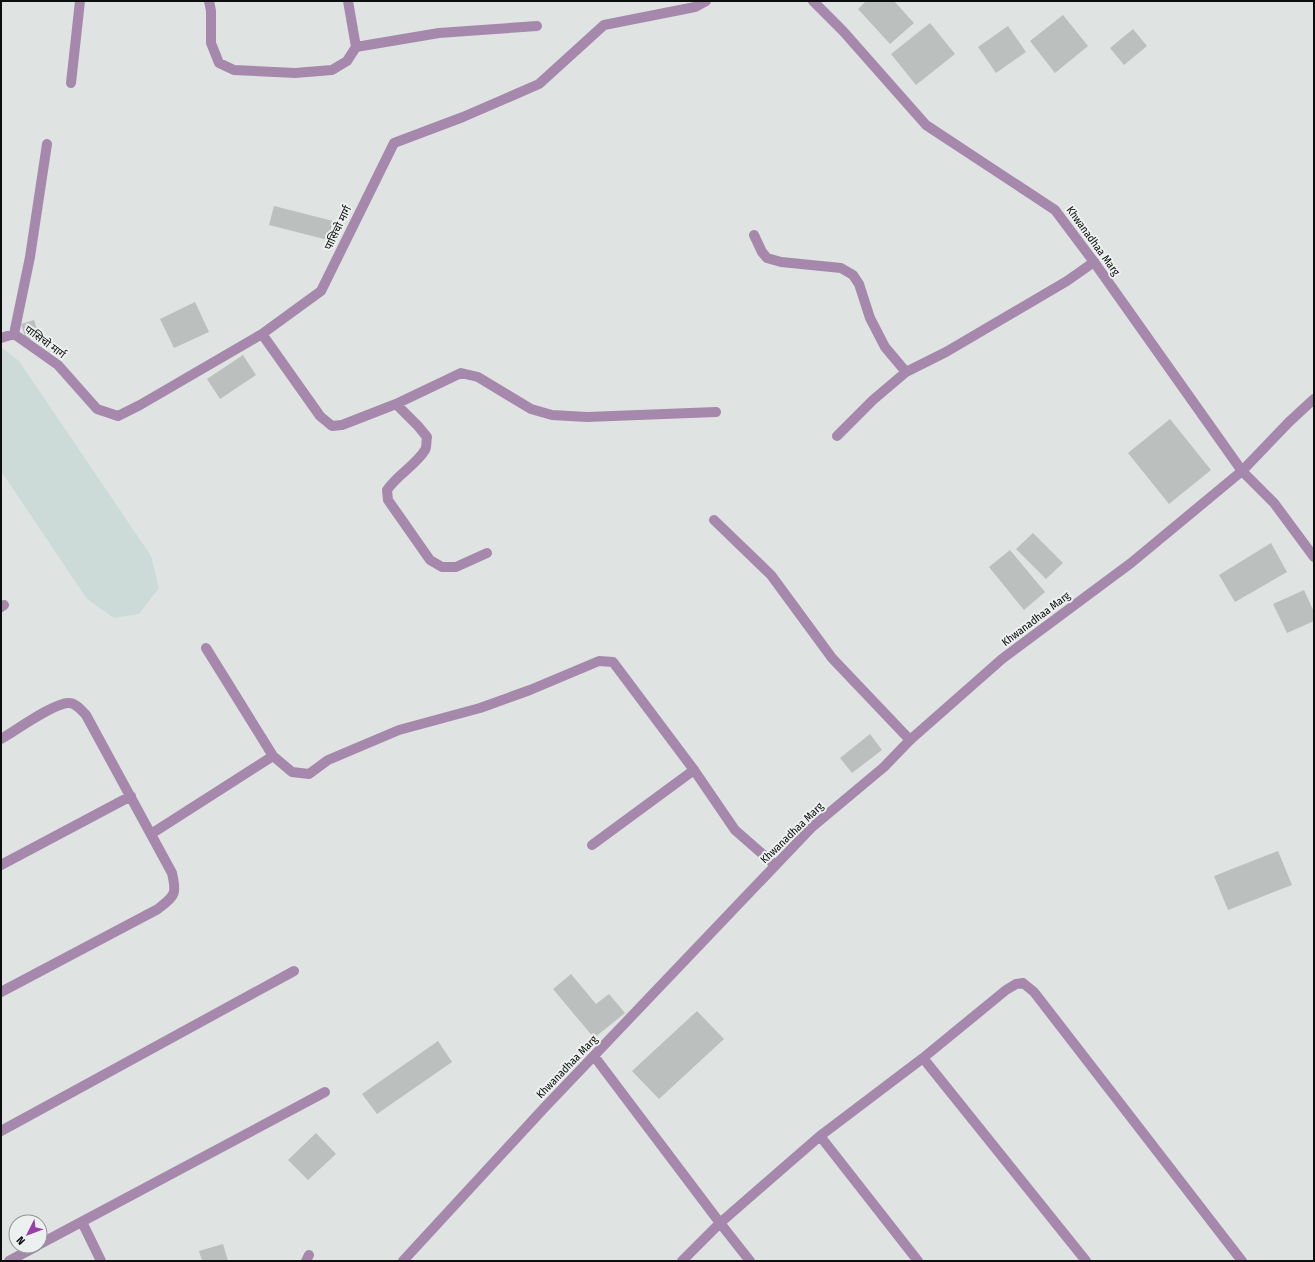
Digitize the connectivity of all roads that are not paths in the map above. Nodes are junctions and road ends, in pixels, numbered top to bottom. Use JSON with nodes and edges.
{"nodes":[{"id":1,"x":80,"y":1,"type":"edge"},
{"id":2,"x":209,"y":1,"type":"edge"},
{"id":3,"x":348,"y":1,"type":"edge"},
{"id":4,"x":706,"y":1,"type":"edge"},
{"id":5,"x":813,"y":1,"type":"edge"},
{"id":6,"x":537,"y":26,"type":"dead end"},
{"id":7,"x":356,"y":47,"type":"junction"},
{"id":8,"x":71,"y":83,"type":"dead end"},
{"id":9,"x":48,"y":144,"type":"dead end"},
{"id":10,"x":754,"y":235,"type":"dead end"},
{"id":11,"x":1094,"y":262,"type":"junction"},
{"id":12,"x":14,"y":334,"type":"junction"},
{"id":13,"x":262,"y":334,"type":"junction"},
{"id":14,"x":1,"y":338,"type":"edge"},
{"id":15,"x":906,"y":372,"type":"junction"},
{"id":16,"x":1314,"y":398,"type":"edge"},
{"id":17,"x":396,"y":404,"type":"junction"},
{"id":18,"x":716,"y":412,"type":"dead end"},
{"id":19,"x":837,"y":436,"type":"dead end"},
{"id":20,"x":1242,"y":471,"type":"junction"},
{"id":21,"x":714,"y":520,"type":"dead end"},
{"id":22,"x":486,"y":553,"type":"dead end"},
{"id":23,"x":1314,"y":557,"type":"edge"},
{"id":24,"x":206,"y":648,"type":"dead end"},
{"id":25,"x":1,"y":739,"type":"edge"},
{"id":26,"x":910,"y":740,"type":"junction"},
{"id":27,"x":273,"y":756,"type":"junction"},
{"id":28,"x":694,"y":770,"type":"junction"},
{"id":29,"x":131,"y":796,"type":"junction"},
{"id":30,"x":151,"y":834,"type":"junction"},
{"id":31,"x":592,"y":845,"type":"dead end"},
{"id":32,"x":1,"y":865,"type":"edge"},
{"id":33,"x":775,"y":865,"type":"junction"},
{"id":34,"x":294,"y":971,"type":"dead end"},
{"id":35,"x":1,"y":992,"type":"edge"},
{"id":36,"x":594,"y":1056,"type":"junction"},
{"id":37,"x":923,"y":1058,"type":"junction"},
{"id":38,"x":325,"y":1092,"type":"dead end"},
{"id":39,"x":1,"y":1131,"type":"edge"},
{"id":40,"x":820,"y":1136,"type":"junction"},
{"id":41,"x":82,"y":1222,"type":"junction"},
{"id":42,"x":720,"y":1223,"type":"junction"},
{"id":43,"x":48,"y":1240,"type":"edge"},
{"id":44,"x":22,"y":1254,"type":"edge"},
{"id":45,"x":9,"y":1261,"type":"edge"},
{"id":46,"x":101,"y":1261,"type":"edge"},
{"id":47,"x":403,"y":1261,"type":"edge"},
{"id":48,"x":682,"y":1261,"type":"edge"},
{"id":49,"x":750,"y":1261,"type":"edge"},
{"id":50,"x":918,"y":1261,"type":"edge"},
{"id":51,"x":1086,"y":1261,"type":"edge"},
{"id":52,"x":1242,"y":1261,"type":"edge"}],
"edges":[{"from":1,"to":8,"type":"street"},
{"from":2,"to":7,"type":"street"},
{"from":3,"to":7,"type":"street"},
{"from":4,"to":13,"type":"street","name":"पासिचो मार्ग"},
{"from":5,"to":11,"type":"street","name":"Khwanadhaa Marg"},
{"from":6,"to":7,"type":"street"},
{"from":9,"to":12,"type":"street"},
{"from":10,"to":15,"type":"street"},
{"from":11,"to":15,"type":"street"},
{"from":11,"to":20,"type":"street","name":"Khwanadhaa Marg"},
{"from":12,"to":13,"type":"street","name":"पासिचो मार्ग"},
{"from":12,"to":14,"type":"street","name":"पासिचो मार्ग"},
{"from":13,"to":17,"type":"street"},
{"from":15,"to":19,"type":"street"},
{"from":16,"to":20,"type":"street"},
{"from":17,"to":18,"type":"street"},
{"from":17,"to":22,"type":"street"},
{"from":20,"to":23,"type":"street","name":"Khwanadhaa Marg"},
{"from":20,"to":26,"type":"street","name":"Khwanadhaa Marg"},
{"from":21,"to":26,"type":"street"},
{"from":24,"to":27,"type":"street"},
{"from":25,"to":29,"type":"street"},
{"from":26,"to":33,"type":"street","name":"Khwanadhaa Marg"},
{"from":27,"to":28,"type":"street"},
{"from":27,"to":30,"type":"street"},
{"from":28,"to":31,"type":"street"},
{"from":28,"to":33,"type":"street"},
{"from":29,"to":30,"type":"street"},
{"from":29,"to":32,"type":"street"},
{"from":30,"to":35,"type":"street"},
{"from":33,"to":36,"type":"street","name":"Khwanadhaa Marg"},
{"from":34,"to":39,"type":"street"},
{"from":36,"to":42,"type":"street"},
{"from":36,"to":47,"type":"street","name":"Khwanadhaa Marg"},
{"from":37,"to":40,"type":"street"},
{"from":37,"to":51,"type":"street"},
{"from":37,"to":52,"type":"street"},
{"from":38,"to":41,"type":"street"},
{"from":40,"to":42,"type":"street"},
{"from":40,"to":50,"type":"street"},
{"from":41,"to":43,"type":"street"},
{"from":41,"to":46,"type":"street"},
{"from":42,"to":48,"type":"street"},
{"from":42,"to":49,"type":"street"},
{"from":44,"to":45,"type":"street"}]}
